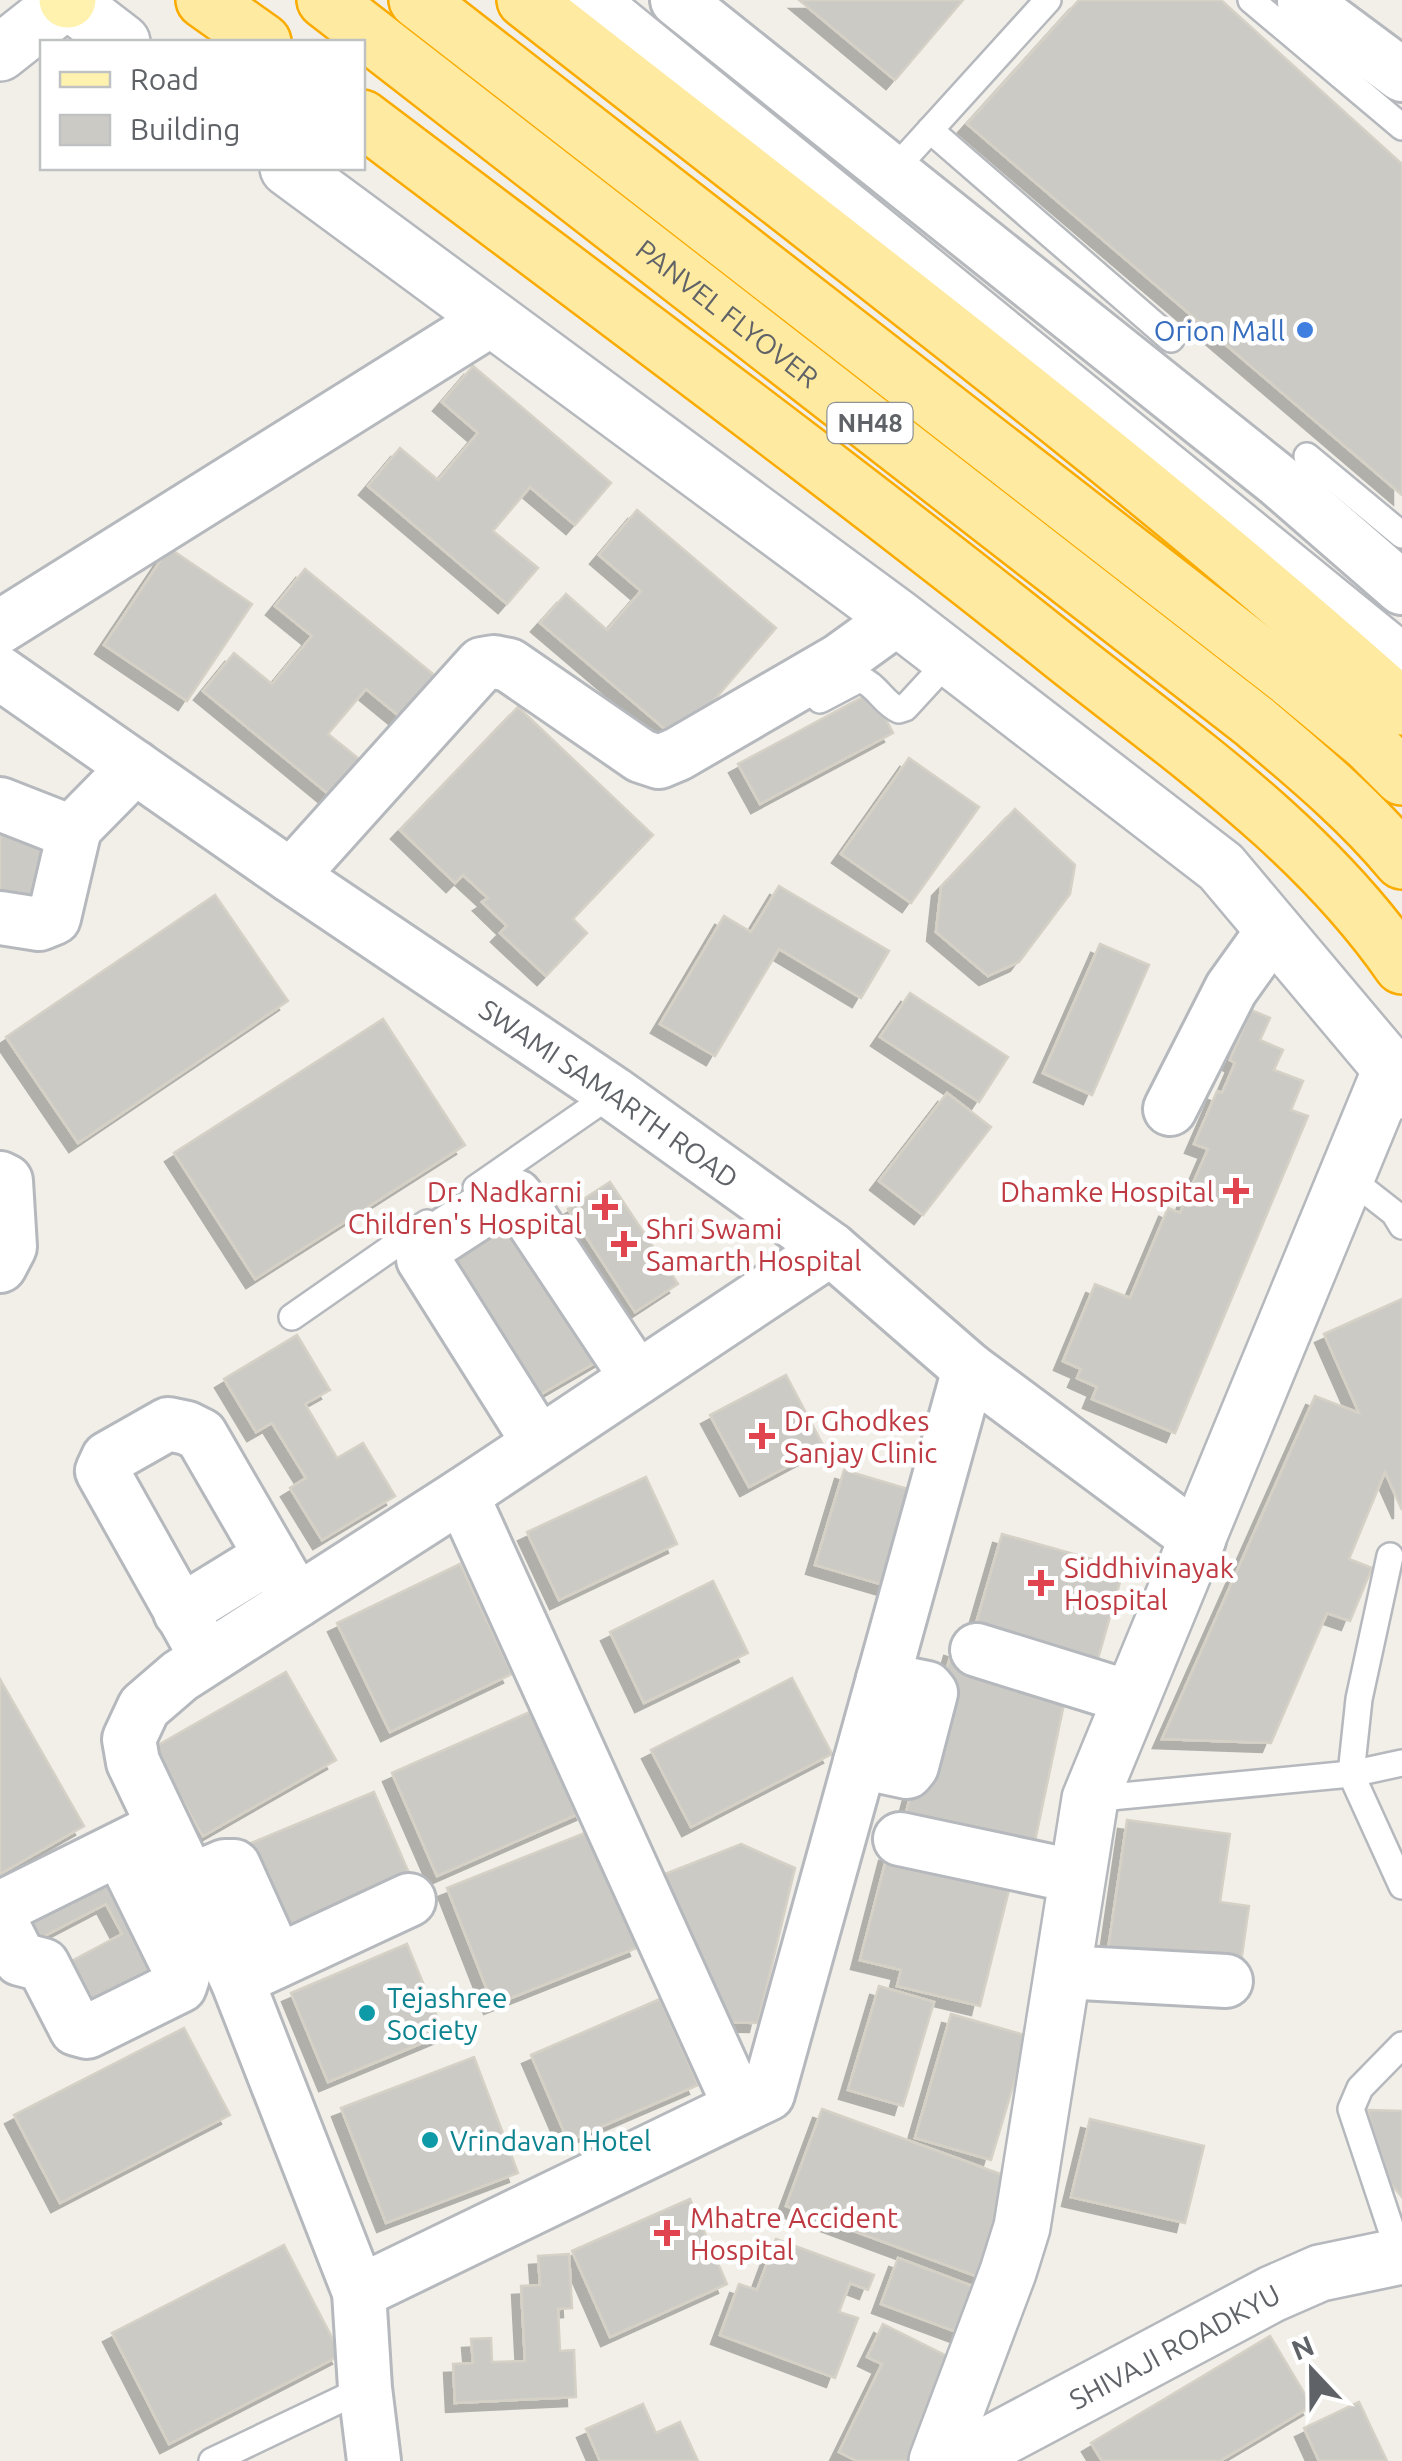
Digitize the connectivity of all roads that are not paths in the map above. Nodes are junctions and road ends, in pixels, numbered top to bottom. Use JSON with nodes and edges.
{"nodes":[{"id":1,"x":67,"y":0,"type":"edge"},
{"id":2,"x":204,"y":0,"type":"edge"},
{"id":3,"x":325,"y":0,"type":"edge"},
{"id":4,"x":417,"y":0,"type":"edge"},
{"id":5,"x":525,"y":0,"type":"edge"},
{"id":6,"x":588,"y":0,"type":"edge"},
{"id":7,"x":677,"y":0,"type":"edge"},
{"id":8,"x":1048,"y":0,"type":"edge"},
{"id":9,"x":1252,"y":0,"type":"edge"},
{"id":10,"x":1304,"y":2,"type":"edge"},
{"id":11,"x":119,"y":40,"type":"edge"},
{"id":12,"x":256,"y":40,"type":"edge"},
{"id":13,"x":0,"y":53,"type":"edge"},
{"id":14,"x":1402,"y":75,"type":"edge"},
{"id":15,"x":365,"y":120,"type":"edge"},
{"id":16,"x":1402,"y":127,"type":"edge"},
{"id":17,"x":930,"y":130,"type":"junction"},
{"id":18,"x":291,"y":170,"type":"edge"},
{"id":19,"x":892,"y":172,"type":"junction"},
{"id":20,"x":492,"y":319,"type":"junction"},
{"id":21,"x":1171,"y":339,"type":"dead end"},
{"id":22,"x":1307,"y":456,"type":"dead end"},
{"id":23,"x":1402,"y":535,"type":"edge"},
{"id":24,"x":1402,"y":588,"type":"edge"},
{"id":25,"x":898,"y":618,"type":"junction"},
{"id":26,"x":0,"y":628,"type":"edge"},
{"id":27,"x":950,"y":658,"type":"junction"},
{"id":28,"x":1402,"y":662,"type":"edge"},
{"id":29,"x":0,"y":673,"type":"edge"},
{"id":30,"x":1402,"y":707,"type":"edge"},
{"id":31,"x":732,"y":744,"type":"dead end"},
{"id":32,"x":135,"y":768,"type":"junction"},
{"id":33,"x":1402,"y":777,"type":"edge"},
{"id":34,"x":0,"y":804,"type":"edge"},
{"id":35,"x":74,"y":833,"type":"junction"},
{"id":36,"x":1402,"y":861,"type":"edge"},
{"id":37,"x":291,"y":876,"type":"junction"},
{"id":38,"x":0,"y":918,"type":"edge"},
{"id":39,"x":1274,"y":930,"type":"junction"},
{"id":40,"x":1402,"y":966,"type":"edge"},
{"id":41,"x":1398,"y":1071,"type":"edge"},
{"id":42,"x":613,"y":1092,"type":"junction"},
{"id":43,"x":1170,"y":1109,"type":"dead end"},
{"id":44,"x":1348,"y":1177,"type":"junction"},
{"id":45,"x":0,"y":1178,"type":"edge"},
{"id":46,"x":1402,"y":1226,"type":"edge"},
{"id":47,"x":831,"y":1249,"type":"junction"},
{"id":48,"x":0,"y":1266,"type":"edge"},
{"id":49,"x":292,"y":1317,"type":"dead end"},
{"id":50,"x":629,"y":1366,"type":"junction"},
{"id":51,"x":969,"y":1369,"type":"junction"},
{"id":52,"x":530,"y":1430,"type":"junction"},
{"id":53,"x":462,"y":1494,"type":"junction"},
{"id":54,"x":1199,"y":1540,"type":"junction"},
{"id":55,"x":271,"y":1556,"type":"junction"},
{"id":56,"x":1390,"y":1556,"type":"dead end"},
{"id":57,"x":297,"y":1601,"type":"junction"},
{"id":58,"x":180,"y":1612,"type":"junction"},
{"id":59,"x":207,"y":1658,"type":"junction"},
{"id":60,"x":907,"y":1690,"type":"junction"},
{"id":61,"x":1132,"y":1698,"type":"junction"},
{"id":62,"x":1402,"y":1763,"type":"edge"},
{"id":63,"x":1351,"y":1774,"type":"junction"},
{"id":64,"x":1090,"y":1799,"type":"junction"},
{"id":65,"x":142,"y":1838,"type":"junction"},
{"id":66,"x":900,"y":1838,"type":"dead end"},
{"id":67,"x":1078,"y":1877,"type":"junction"},
{"id":68,"x":1402,"y":1886,"type":"edge"},
{"id":69,"x":408,"y":1900,"type":"dead end"},
{"id":70,"x":0,"y":1911,"type":"edge"},
{"id":71,"x":0,"y":1920,"type":"edge"},
{"id":72,"x":257,"y":1970,"type":"junction"},
{"id":73,"x":1063,"y":1972,"type":"junction"},
{"id":74,"x":1226,"y":1981,"type":"dead end"},
{"id":75,"x":1402,"y":2045,"type":"edge"},
{"id":76,"x":740,"y":2107,"type":"junction"},
{"id":77,"x":1401,"y":2256,"type":"edge"},
{"id":78,"x":359,"y":2292,"type":"junction"},
{"id":79,"x":365,"y":2388,"type":"junction"},
{"id":80,"x":255,"y":2452,"type":"edge"},
{"id":81,"x":212,"y":2461,"type":"edge"},
{"id":82,"x":374,"y":2461,"type":"edge"},
{"id":83,"x":937,"y":2461,"type":"edge"},
{"id":84,"x":958,"y":2461,"type":"edge"}],
"edges":[{"from":1,"to":11,"type":"street"},
{"from":1,"to":13,"type":"street"},
{"from":2,"to":12,"type":"highway"},
{"from":3,"to":36,"type":"highway","name":"PANVEL FLYOVER","number":"NH48"},
{"from":4,"to":33,"type":"highway","name":"PANVEL FLYOVER","number":"NH48"},
{"from":5,"to":30,"type":"highway"},
{"from":6,"to":28,"type":"street"},
{"from":7,"to":19,"type":"street"},
{"from":8,"to":17,"type":"lane"},
{"from":9,"to":16,"type":"lane"},
{"from":10,"to":14,"type":"street"},
{"from":15,"to":40,"type":"highway"},
{"from":17,"to":19,"type":"lane"},
{"from":17,"to":21,"type":"lane"},
{"from":18,"to":20,"type":"street"},
{"from":19,"to":24,"type":"street"},
{"from":20,"to":25,"type":"street"},
{"from":20,"to":26,"type":"street"},
{"from":22,"to":23,"type":"lane"},
{"from":25,"to":27,"type":"street"},
{"from":25,"to":37,"type":"street"},
{"from":27,"to":31,"type":"lane"},
{"from":27,"to":39,"type":"street"},
{"from":29,"to":32,"type":"street","name":"SWAMI SAMARTH ROAD"},
{"from":32,"to":35,"type":"street"},
{"from":32,"to":37,"type":"street","name":"SWAMI SAMARTH ROAD"},
{"from":34,"to":35,"type":"street"},
{"from":35,"to":38,"type":"street"},
{"from":37,"to":42,"type":"street","name":"SWAMI SAMARTH ROAD"},
{"from":39,"to":41,"type":"street"},
{"from":39,"to":43,"type":"street"},
{"from":41,"to":44,"type":"street"},
{"from":42,"to":47,"type":"street","name":"SWAMI SAMARTH ROAD"},
{"from":42,"to":49,"type":"lane"},
{"from":44,"to":46,"type":"lane"},
{"from":44,"to":54,"type":"street"},
{"from":45,"to":48,"type":"street"},
{"from":47,"to":50,"type":"street"},
{"from":47,"to":51,"type":"street","name":"SWAMI SAMARTH ROAD"},
{"from":50,"to":52,"type":"street"},
{"from":50,"to":52,"type":"street"},
{"from":51,"to":54,"type":"street","name":"SWAMI SAMARTH ROAD"},
{"from":51,"to":60,"type":"street"},
{"from":52,"to":53,"type":"street"},
{"from":53,"to":57,"type":"street"},
{"from":53,"to":76,"type":"street"},
{"from":54,"to":61,"type":"street"},
{"from":55,"to":57,"type":"street"},
{"from":55,"to":58,"type":"street"},
{"from":55,"to":58,"type":"street"},
{"from":56,"to":63,"type":"lane"},
{"from":57,"to":59,"type":"street"},
{"from":58,"to":59,"type":"street"},
{"from":59,"to":65,"type":"street"},
{"from":60,"to":61,"type":"street"},
{"from":60,"to":76,"type":"street"},
{"from":61,"to":64,"type":"street"},
{"from":62,"to":63,"type":"lane"},
{"from":63,"to":64,"type":"lane"},
{"from":63,"to":68,"type":"lane"},
{"from":64,"to":67,"type":"street"},
{"from":65,"to":70,"type":"street"},
{"from":65,"to":71,"type":"street"},
{"from":65,"to":72,"type":"street"},
{"from":66,"to":67,"type":"street"},
{"from":67,"to":73,"type":"street"},
{"from":69,"to":72,"type":"street"},
{"from":72,"to":78,"type":"street"},
{"from":73,"to":74,"type":"street"},
{"from":73,"to":83,"type":"street"},
{"from":75,"to":77,"type":"lane"},
{"from":76,"to":78,"type":"street"},
{"from":77,"to":84,"type":"street","name":"SHIVAJI ROADKYU"},
{"from":78,"to":79,"type":"street"},
{"from":79,"to":80,"type":"lane"},
{"from":79,"to":82,"type":"street"},
{"from":80,"to":81,"type":"lane"}]}
